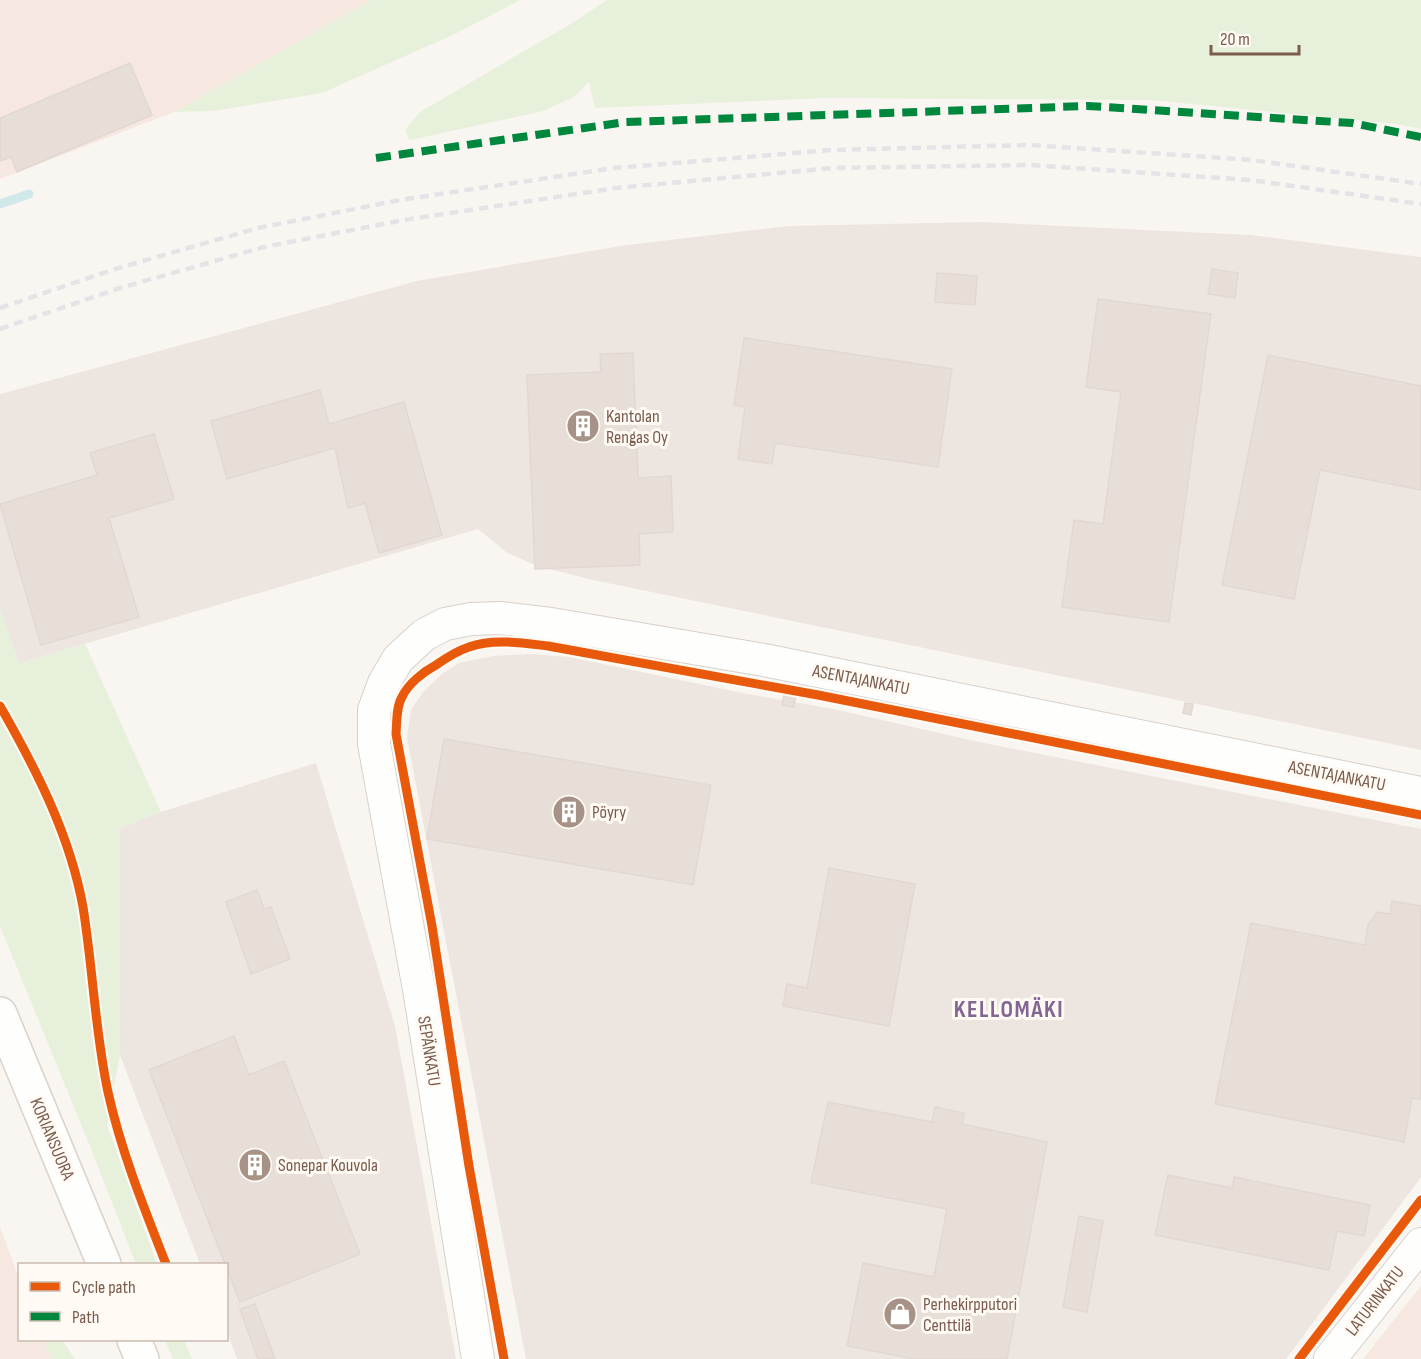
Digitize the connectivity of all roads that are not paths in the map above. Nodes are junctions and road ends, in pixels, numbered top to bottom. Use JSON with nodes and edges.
{"nodes":[{"id":1,"x":375,"y":744,"type":"joint"},
{"id":2,"x":1421,"y":793,"type":"edge"},
{"id":3,"x":0,"y":1014,"type":"edge"},
{"id":4,"x":1421,"y":1244,"type":"edge"},
{"id":5,"x":104,"y":1263,"type":"edge"},
{"id":6,"x":134,"y":1341,"type":"edge"},
{"id":7,"x":142,"y":1359,"type":"edge"},
{"id":8,"x":478,"y":1359,"type":"edge"},
{"id":9,"x":1330,"y":1359,"type":"edge"}],
"edges":[{"from":1,"to":2,"type":"street","name":"ASENTAJANKATU"},
{"from":1,"to":8,"type":"street","name":"SEPÄNKATU"},
{"from":3,"to":5,"type":"main road","name":"KORIANSUORA"},
{"from":4,"to":9,"type":"street","name":"LATURINKATU"},
{"from":6,"to":7,"type":"main road"}]}
